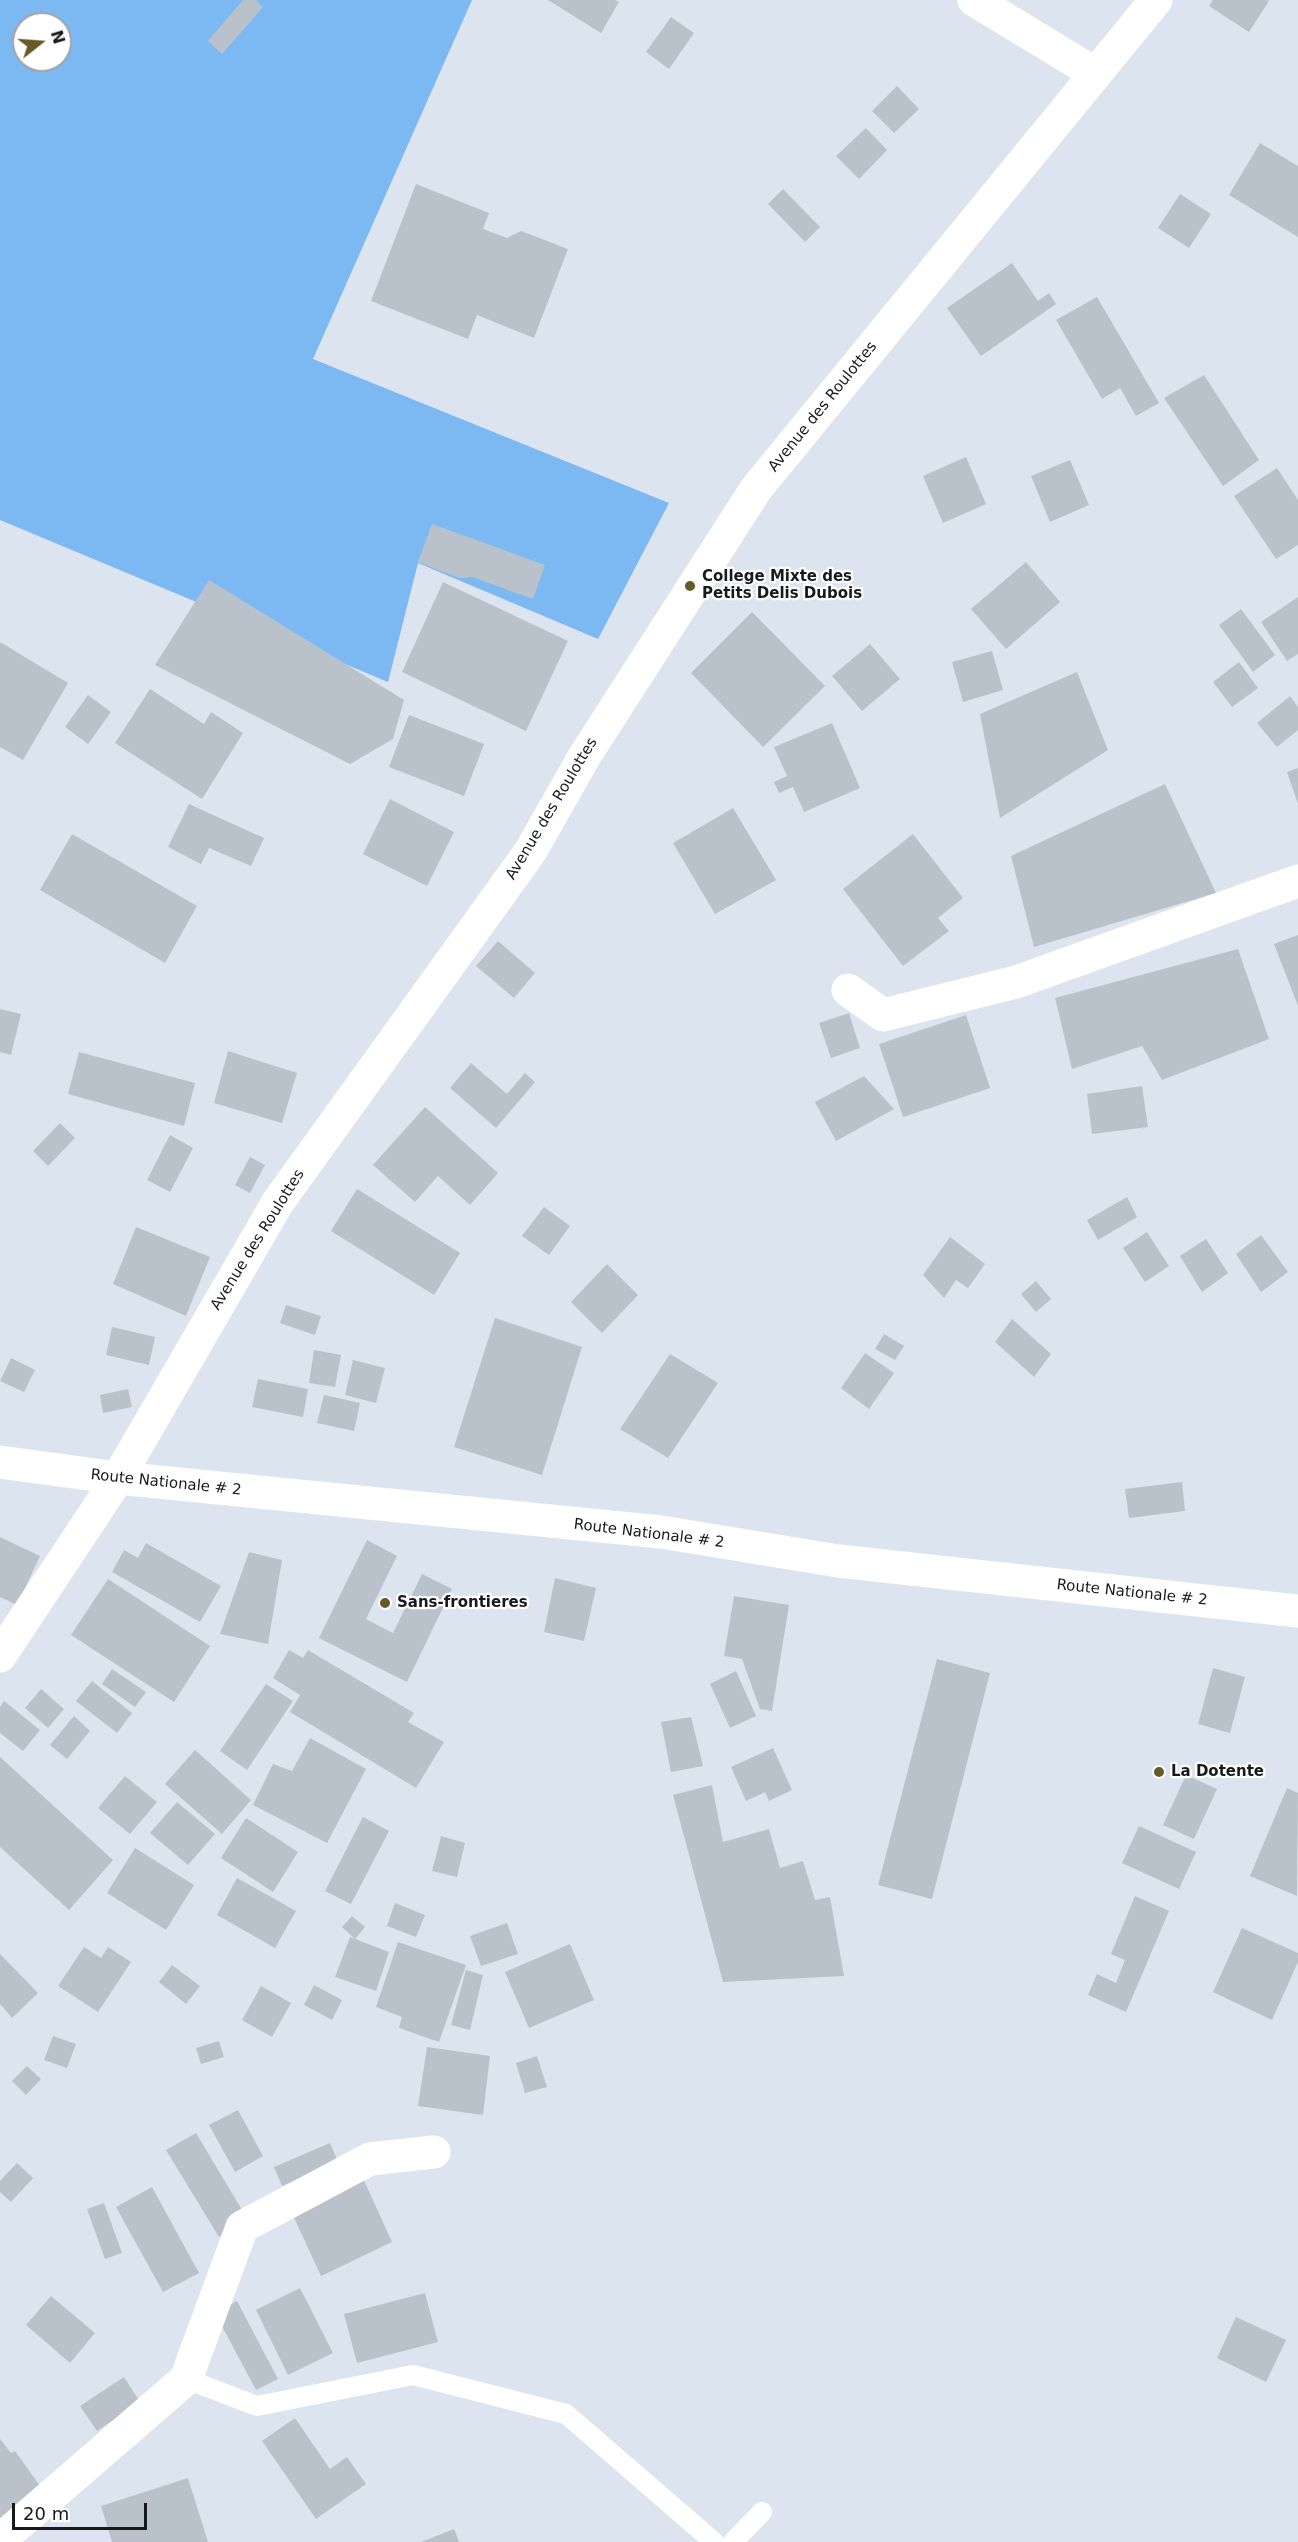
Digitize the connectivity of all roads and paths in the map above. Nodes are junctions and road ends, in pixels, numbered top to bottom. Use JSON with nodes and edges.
{"nodes":[{"id":1,"x":974,"y":0,"type":"edge"},
{"id":2,"x":1156,"y":0,"type":"edge"},
{"id":3,"x":1096,"y":74,"type":"junction"},
{"id":4,"x":1298,"y":881,"type":"edge"},
{"id":5,"x":848,"y":990,"type":"dead end"},
{"id":6,"x":0,"y":1462,"type":"edge"},
{"id":7,"x":118,"y":1478,"type":"junction"},
{"id":8,"x":1298,"y":1611,"type":"edge"},
{"id":9,"x":0,"y":1656,"type":"edge"},
{"id":10,"x":434,"y":2152,"type":"dead end"},
{"id":11,"x":186,"y":2379,"type":"junction"},
{"id":12,"x":762,"y":2512,"type":"dead end"},
{"id":13,"x":0,"y":2541,"type":"edge"},
{"id":14,"x":714,"y":2542,"type":"edge"},
{"id":15,"x":733,"y":2542,"type":"edge"}],
"edges":[{"from":1,"to":3,"type":"street"},
{"from":2,"to":3,"type":"street","name":"Avenue des Roulottes"},
{"from":3,"to":7,"type":"street","name":"Avenue des Roulottes"},
{"from":4,"to":5,"type":"street"},
{"from":6,"to":7,"type":"street","name":"Route Nationale # 2"},
{"from":7,"to":8,"type":"street","name":"Route Nationale # 2"},
{"from":7,"to":9,"type":"street","name":"Avenue des Roulottes"},
{"from":10,"to":11,"type":"street"},
{"from":11,"to":13,"type":"street"},
{"from":11,"to":14,"type":"lane"},
{"from":12,"to":15,"type":"lane"}]}
